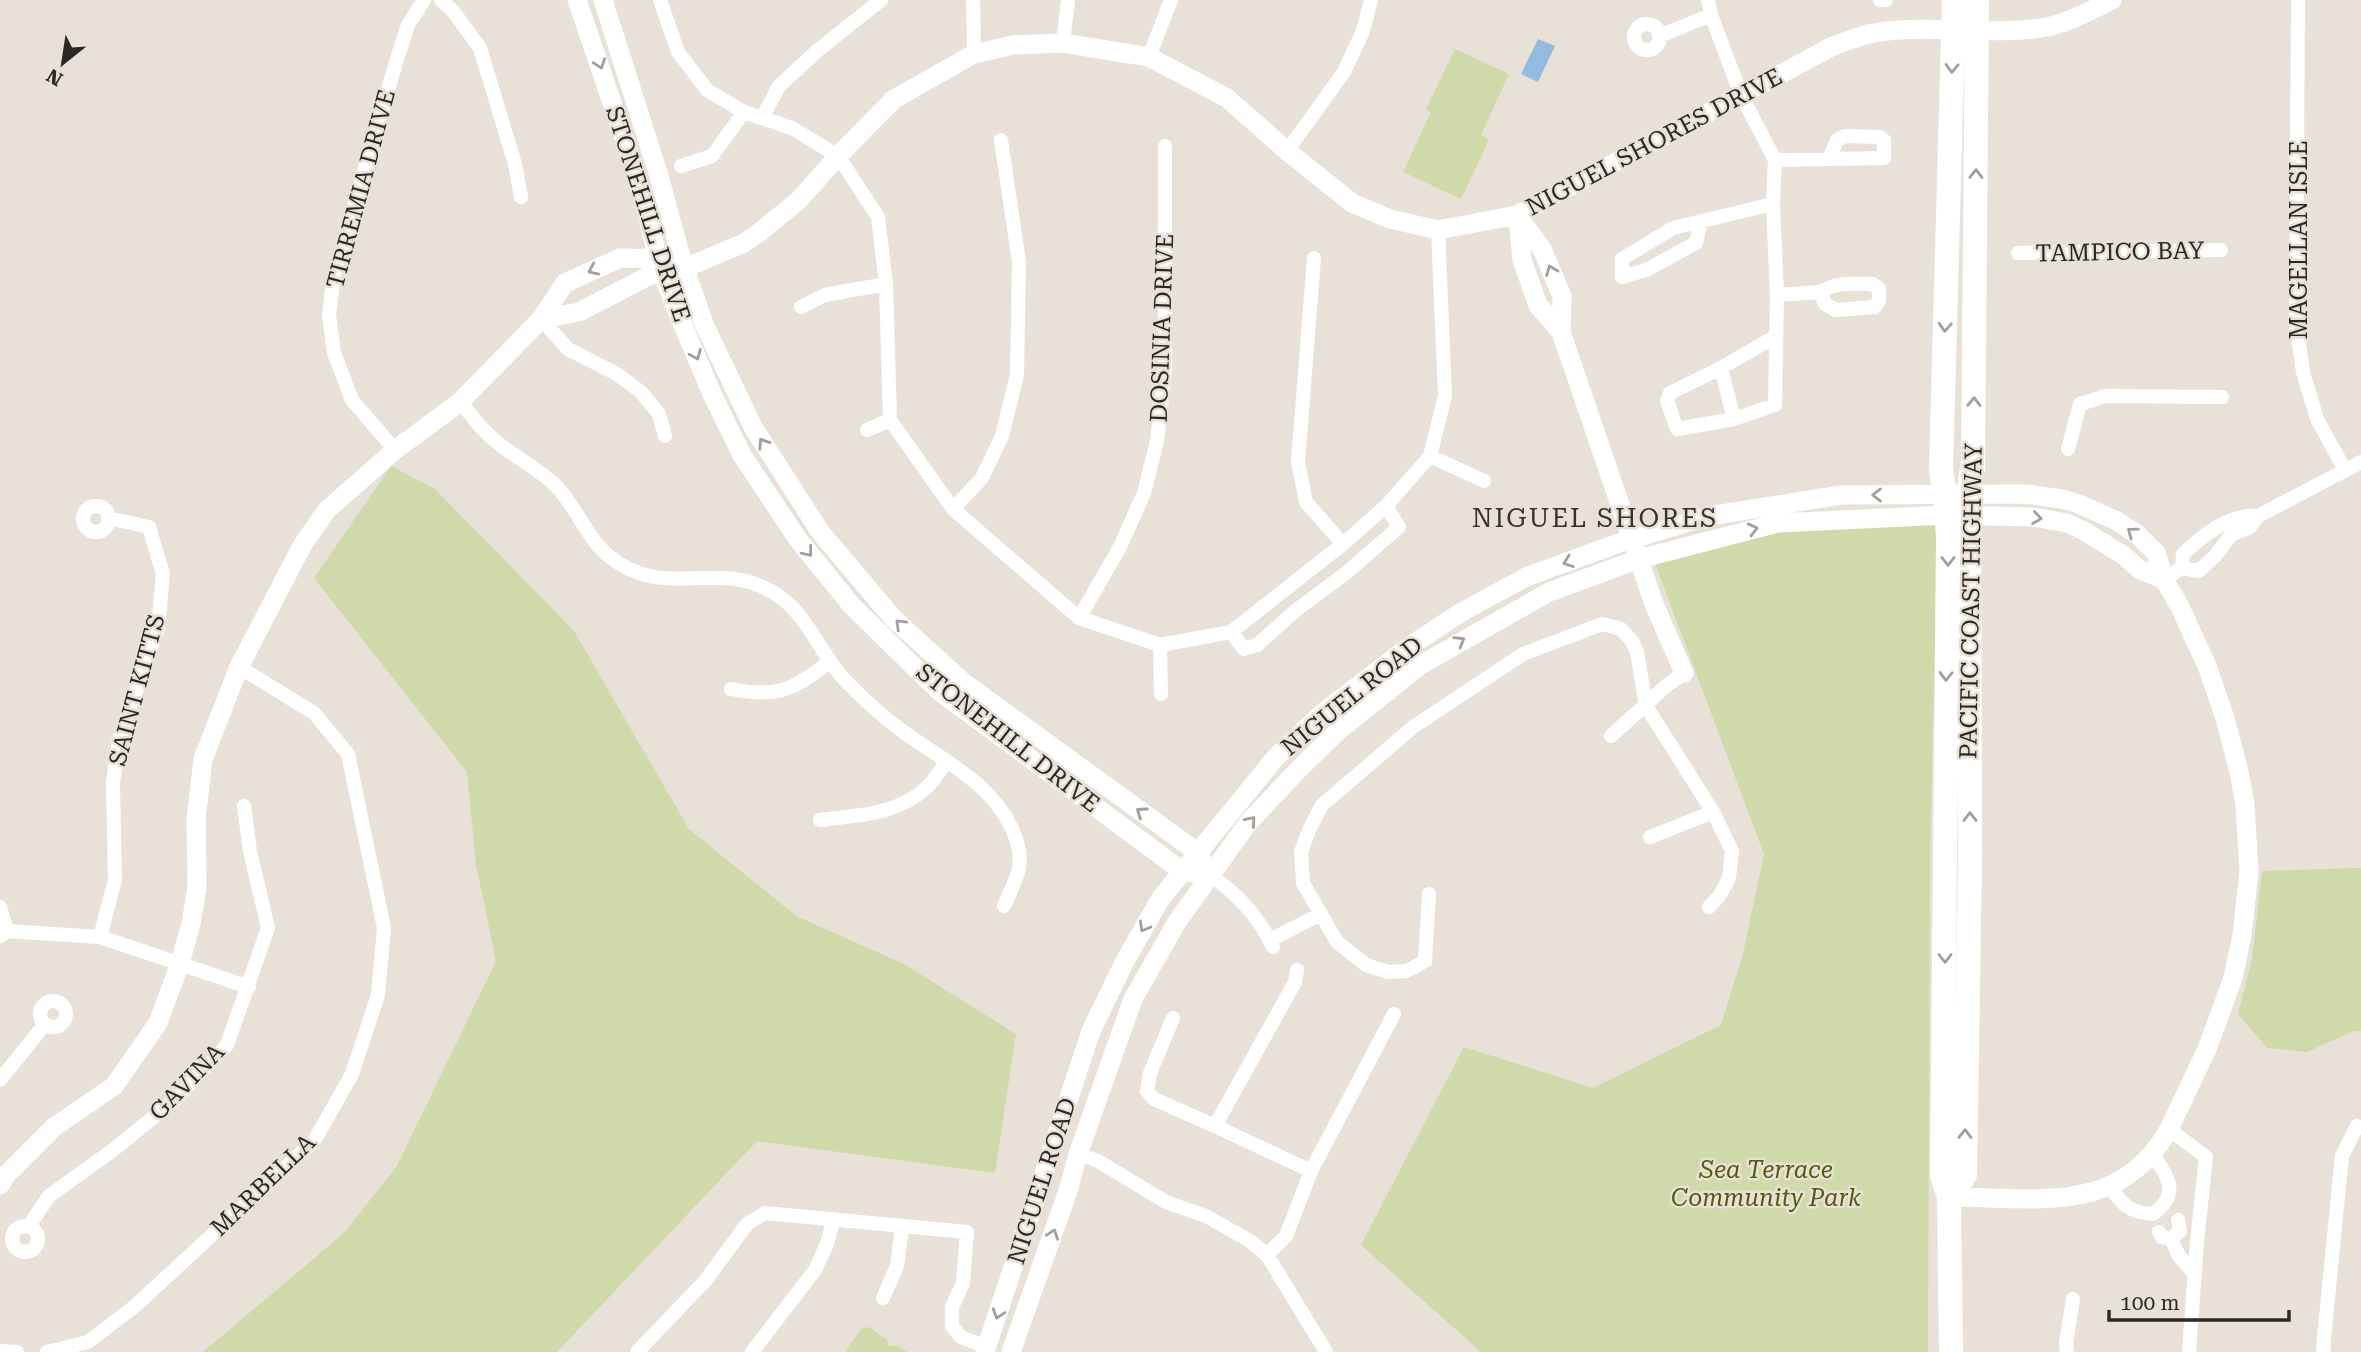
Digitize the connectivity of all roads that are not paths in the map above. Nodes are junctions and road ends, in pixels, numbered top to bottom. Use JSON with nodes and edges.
{"nodes":[{"id":1,"x":424,"y":0,"type":"edge"},
{"id":2,"x":442,"y":0,"type":"edge"},
{"id":3,"x":577,"y":0,"type":"edge"},
{"id":4,"x":603,"y":0,"type":"edge"},
{"id":5,"x":660,"y":0,"type":"edge"},
{"id":6,"x":881,"y":0,"type":"edge"},
{"id":7,"x":973,"y":0,"type":"edge"},
{"id":8,"x":1068,"y":0,"type":"edge"},
{"id":9,"x":1171,"y":0,"type":"edge"},
{"id":10,"x":1371,"y":0,"type":"edge"},
{"id":11,"x":1708,"y":0,"type":"edge"},
{"id":12,"x":1880,"y":0,"type":"edge"},
{"id":13,"x":1886,"y":0,"type":"edge"},
{"id":14,"x":1954,"y":0,"type":"edge"},
{"id":15,"x":1978,"y":0,"type":"edge"},
{"id":16,"x":2112,"y":0,"type":"edge"},
{"id":17,"x":2298,"y":0,"type":"edge"},
{"id":18,"x":1711,"y":15,"type":"junction"},
{"id":19,"x":1659,"y":36,"type":"dead end"},
{"id":20,"x":1063,"y":43,"type":"junction"},
{"id":21,"x":974,"y":54,"type":"junction"},
{"id":22,"x":1149,"y":57,"type":"junction"},
{"id":23,"x":1741,"y":95,"type":"junction"},
{"id":24,"x":744,"y":112,"type":"junction"},
{"id":25,"x":762,"y":118,"type":"junction"},
{"id":26,"x":1001,"y":140,"type":"dead end"},
{"id":27,"x":1165,"y":146,"type":"dead end"},
{"id":28,"x":1287,"y":151,"type":"junction"},
{"id":29,"x":838,"y":156,"type":"junction"},
{"id":30,"x":1829,"y":159,"type":"dead end"},
{"id":31,"x":1775,"y":160,"type":"junction"},
{"id":32,"x":681,"y":166,"type":"dead end"},
{"id":33,"x":521,"y":197,"type":"dead end"},
{"id":34,"x":1773,"y":204,"type":"junction"},
{"id":35,"x":1517,"y":215,"type":"junction"},
{"id":36,"x":1701,"y":221,"type":"junction"},
{"id":37,"x":1438,"y":230,"type":"junction"},
{"id":38,"x":2221,"y":250,"type":"dead end"},
{"id":39,"x":2018,"y":253,"type":"dead end"},
{"id":40,"x":1314,"y":258,"type":"dead end"},
{"id":41,"x":683,"y":261,"type":"junction"},
{"id":42,"x":659,"y":264,"type":"junction"},
{"id":43,"x":886,"y":284,"type":"junction"},
{"id":44,"x":1821,"y":292,"type":"dead end"},
{"id":45,"x":1777,"y":295,"type":"junction"},
{"id":46,"x":801,"y":307,"type":"dead end"},
{"id":47,"x":541,"y":319,"type":"junction"},
{"id":48,"x":1776,"y":336,"type":"junction"},
{"id":49,"x":1721,"y":368,"type":"junction"},
{"id":50,"x":2222,"y":397,"type":"dead end"},
{"id":51,"x":460,"y":402,"type":"junction"},
{"id":52,"x":1734,"y":419,"type":"junction"},
{"id":53,"x":890,"y":420,"type":"junction"},
{"id":54,"x":867,"y":430,"type":"dead end"},
{"id":55,"x":665,"y":436,"type":"dead end"},
{"id":56,"x":2068,"y":449,"type":"dead end"},
{"id":57,"x":395,"y":450,"type":"junction"},
{"id":58,"x":1430,"y":456,"type":"junction"},
{"id":59,"x":2361,"y":462,"type":"edge"},
{"id":60,"x":2345,"y":470,"type":"junction"},
{"id":61,"x":1484,"y":481,"type":"dead end"},
{"id":62,"x":1958,"y":504,"type":"junction"},
{"id":63,"x":1387,"y":506,"type":"junction"},
{"id":64,"x":953,"y":509,"type":"junction"},
{"id":65,"x":108,"y":518,"type":"dead end"},
{"id":66,"x":2227,"y":530,"type":"junction"},
{"id":67,"x":2199,"y":538,"type":"junction"},
{"id":68,"x":1632,"y":539,"type":"junction"},
{"id":69,"x":1343,"y":544,"type":"junction"},
{"id":70,"x":2216,"y":555,"type":"junction"},
{"id":71,"x":1639,"y":559,"type":"junction"},
{"id":72,"x":2182,"y":568,"type":"junction"},
{"id":73,"x":2164,"y":579,"type":"junction"},
{"id":74,"x":1079,"y":618,"type":"junction"},
{"id":75,"x":1231,"y":632,"type":"junction"},
{"id":76,"x":1160,"y":645,"type":"junction"},
{"id":77,"x":829,"y":662,"type":"junction"},
{"id":78,"x":239,"y":667,"type":"junction"},
{"id":79,"x":1684,"y":673,"type":"joint"},
{"id":80,"x":732,"y":689,"type":"dead end"},
{"id":81,"x":1161,"y":694,"type":"dead end"},
{"id":82,"x":1646,"y":706,"type":"junction"},
{"id":83,"x":1611,"y":736,"type":"dead end"},
{"id":84,"x":946,"y":762,"type":"junction"},
{"id":85,"x":244,"y":806,"type":"dead end"},
{"id":86,"x":1713,"y":812,"type":"junction"},
{"id":87,"x":820,"y":820,"type":"dead end"},
{"id":88,"x":1650,"y":837,"type":"dead end"},
{"id":89,"x":1197,"y":852,"type":"junction"},
{"id":90,"x":1182,"y":871,"type":"junction"},
{"id":91,"x":1210,"y":875,"type":"junction"},
{"id":92,"x":1429,"y":894,"type":"dead end"},
{"id":93,"x":1004,"y":906,"type":"dead end"},
{"id":94,"x":0,"y":907,"type":"edge"},
{"id":95,"x":1709,"y":907,"type":"dead end"},
{"id":96,"x":1321,"y":914,"type":"junction"},
{"id":97,"x":3,"y":933,"type":"edge"},
{"id":98,"x":100,"y":937,"type":"junction"},
{"id":99,"x":180,"y":963,"type":"junction"},
{"id":100,"x":1297,"y":970,"type":"dead end"},
{"id":101,"x":249,"y":987,"type":"junction"},
{"id":102,"x":1394,"y":1014,"type":"dead end"},
{"id":103,"x":1174,"y":1018,"type":"dead end"},
{"id":104,"x":45,"y":1024,"type":"dead end"},
{"id":105,"x":0,"y":1080,"type":"edge"},
{"id":106,"x":1214,"y":1126,"type":"junction"},
{"id":107,"x":2357,"y":1126,"type":"dead end"},
{"id":108,"x":2169,"y":1129,"type":"junction"},
{"id":109,"x":1078,"y":1154,"type":"junction"},
{"id":110,"x":2153,"y":1155,"type":"junction"},
{"id":111,"x":1311,"y":1171,"type":"junction"},
{"id":112,"x":0,"y":1185,"type":"edge"},
{"id":113,"x":2110,"y":1186,"type":"junction"},
{"id":114,"x":1949,"y":1197,"type":"junction"},
{"id":115,"x":833,"y":1221,"type":"junction"},
{"id":116,"x":2166,"y":1223,"type":"junction"},
{"id":117,"x":28,"y":1227,"type":"dead end"},
{"id":118,"x":902,"y":1227,"type":"junction"},
{"id":119,"x":1267,"y":1255,"type":"junction"},
{"id":120,"x":2196,"y":1257,"type":"junction"},
{"id":121,"x":2194,"y":1273,"type":"junction"},
{"id":122,"x":883,"y":1298,"type":"dead end"},
{"id":123,"x":2073,"y":1299,"type":"dead end"},
{"id":124,"x":986,"y":1350,"type":"edge"},
{"id":125,"x":0,"y":1351,"type":"edge"},
{"id":126,"x":17,"y":1352,"type":"edge"},
{"id":127,"x":47,"y":1352,"type":"edge"},
{"id":128,"x":637,"y":1352,"type":"edge"},
{"id":129,"x":752,"y":1352,"type":"edge"},
{"id":130,"x":1011,"y":1352,"type":"edge"},
{"id":131,"x":1326,"y":1352,"type":"edge"},
{"id":132,"x":1951,"y":1352,"type":"edge"},
{"id":133,"x":2067,"y":1352,"type":"edge"},
{"id":134,"x":2189,"y":1352,"type":"edge"},
{"id":135,"x":2324,"y":1352,"type":"edge"}],
"edges":[{"from":1,"to":57,"type":"street","name":"TIRREMIA DRIVE"},
{"from":2,"to":33,"type":"street"},
{"from":3,"to":42,"type":"main road","name":"STONEHILL DRIVE","one_way":true},
{"from":4,"to":41,"type":"main road","name":"STONEHILL DRIVE"},
{"from":5,"to":24,"type":"street"},
{"from":6,"to":25,"type":"street"},
{"from":7,"to":21,"type":"street"},
{"from":8,"to":20,"type":"street"},
{"from":9,"to":22,"type":"street"},
{"from":10,"to":28,"type":"street"},
{"from":11,"to":18,"type":"street"},
{"from":12,"to":13,"type":"street"},
{"from":14,"to":62,"type":"highway","name":"PACIFIC COAST HIGHWAY","one_way":true},
{"from":62,"to":15,"type":"highway","name":"PACIFIC COAST HIGHWAY","one_way":true},
{"from":16,"to":23,"type":"main road","name":"NIGUEL SHORES DRIVE"},
{"from":17,"to":60,"type":"street","name":"MAGELLAN ISLE"},
{"from":18,"to":19,"type":"street"},
{"from":18,"to":23,"type":"street"},
{"from":20,"to":21,"type":"main road","name":"NIGUEL SHORES DRIVE"},
{"from":20,"to":22,"type":"main road","name":"NIGUEL SHORES DRIVE"},
{"from":21,"to":29,"type":"main road","name":"NIGUEL SHORES DRIVE"},
{"from":22,"to":28,"type":"main road","name":"NIGUEL SHORES DRIVE"},
{"from":23,"to":31,"type":"street"},
{"from":23,"to":35,"type":"main road","name":"NIGUEL SHORES DRIVE"},
{"from":24,"to":25,"type":"street"},
{"from":24,"to":32,"type":"street"},
{"from":25,"to":29,"type":"street"},
{"from":26,"to":64,"type":"street"},
{"from":27,"to":74,"type":"street","name":"DOSINIA DRIVE"},
{"from":28,"to":37,"type":"main road","name":"NIGUEL SHORES DRIVE"},
{"from":29,"to":41,"type":"main road","name":"NIGUEL SHORES DRIVE"},
{"from":29,"to":43,"type":"street"},
{"from":30,"to":31,"type":"street"},
{"from":31,"to":34,"type":"street"},
{"from":34,"to":36,"type":"street"},
{"from":34,"to":45,"type":"street"},
{"from":35,"to":37,"type":"main road","name":"NIGUEL SHORES DRIVE"},
{"from":35,"to":68,"type":"main road"},
{"from":36,"to":36,"type":"street"},
{"from":37,"to":58,"type":"street"},
{"from":38,"to":39,"type":"street","name":"TAMPICO BAY"},
{"from":40,"to":69,"type":"street"},
{"from":41,"to":42,"type":"main road"},
{"from":89,"to":41,"type":"main road","name":"STONEHILL DRIVE","one_way":true},
{"from":42,"to":47,"type":"main road"},
{"from":42,"to":47,"type":"main road","one_way":true},
{"from":42,"to":90,"type":"main road","name":"STONEHILL DRIVE","one_way":true},
{"from":43,"to":46,"type":"street"},
{"from":43,"to":53,"type":"street"},
{"from":44,"to":45,"type":"street"},
{"from":45,"to":48,"type":"street"},
{"from":47,"to":51,"type":"main road"},
{"from":47,"to":55,"type":"street"},
{"from":48,"to":49,"type":"street"},
{"from":48,"to":52,"type":"street"},
{"from":49,"to":52,"type":"street"},
{"from":49,"to":52,"type":"street"},
{"from":50,"to":56,"type":"street"},
{"from":51,"to":57,"type":"main road"},
{"from":51,"to":77,"type":"street"},
{"from":53,"to":54,"type":"street"},
{"from":53,"to":64,"type":"street"},
{"from":57,"to":78,"type":"main road"},
{"from":58,"to":61,"type":"street"},
{"from":58,"to":63,"type":"street"},
{"from":59,"to":60,"type":"street"},
{"from":60,"to":66,"type":"street"},
{"from":62,"to":68,"type":"main road","name":"NIGUEL ROAD","one_way":true},
{"from":71,"to":62,"type":"main road","name":"NIGUEL ROAD","one_way":true},
{"from":62,"to":73,"type":"main road"},
{"from":62,"to":114,"type":"highway","name":"PACIFIC COAST HIGHWAY"},
{"from":63,"to":69,"type":"street"},
{"from":63,"to":75,"type":"street"},
{"from":64,"to":74,"type":"street"},
{"from":65,"to":98,"type":"street","name":"SAINT KITTS"},
{"from":66,"to":67,"type":"street"},
{"from":66,"to":70,"type":"street"},
{"from":67,"to":70,"type":"street"},
{"from":67,"to":72,"type":"street"},
{"from":68,"to":71,"type":"main road"},
{"from":68,"to":89,"type":"main road","name":"NIGUEL ROAD","one_way":true},
{"from":69,"to":75,"type":"street"},
{"from":70,"to":72,"type":"street"},
{"from":71,"to":79,"type":"main road"},
{"from":91,"to":71,"type":"main road","name":"NIGUEL ROAD","one_way":true},
{"from":72,"to":73,"type":"street"},
{"from":73,"to":108,"type":"main road"},
{"from":74,"to":76,"type":"street"},
{"from":75,"to":76,"type":"street"},
{"from":76,"to":81,"type":"street"},
{"from":77,"to":80,"type":"street"},
{"from":77,"to":84,"type":"street"},
{"from":78,"to":99,"type":"main road"},
{"from":78,"to":127,"type":"street","name":"MARBELLA"},
{"from":79,"to":82,"type":"street"},
{"from":82,"to":83,"type":"street"},
{"from":82,"to":86,"type":"street"},
{"from":82,"to":96,"type":"street"},
{"from":84,"to":87,"type":"street"},
{"from":84,"to":93,"type":"street"},
{"from":85,"to":101,"type":"street","name":"GAVINA"},
{"from":86,"to":88,"type":"street"},
{"from":86,"to":95,"type":"street"},
{"from":89,"to":90,"type":"main road","name":"NIGUEL ROAD"},
{"from":89,"to":91,"type":"main road","name":"STONEHILL DRIVE"},
{"from":90,"to":91,"type":"main road","name":"STONEHILL DRIVE"},
{"from":90,"to":124,"type":"main road","name":"NIGUEL ROAD","one_way":true},
{"from":91,"to":96,"type":"street","name":"STONEHILL DRIVE"},
{"from":91,"to":109,"type":"main road","name":"NIGUEL ROAD"},
{"from":92,"to":96,"type":"street"},
{"from":94,"to":97,"type":"street"},
{"from":97,"to":98,"type":"street"},
{"from":98,"to":99,"type":"street"},
{"from":99,"to":101,"type":"street"},
{"from":99,"to":112,"type":"main road"},
{"from":100,"to":106,"type":"street"},
{"from":101,"to":117,"type":"street","name":"GAVINA"},
{"from":102,"to":111,"type":"street"},
{"from":103,"to":106,"type":"street"},
{"from":104,"to":105,"type":"street"},
{"from":106,"to":111,"type":"street"},
{"from":107,"to":135,"type":"street"},
{"from":108,"to":110,"type":"main road"},
{"from":108,"to":120,"type":"street"},
{"from":109,"to":119,"type":"street"},
{"from":130,"to":109,"type":"main road","name":"NIGUEL ROAD","one_way":true},
{"from":110,"to":113,"type":"main road"},
{"from":110,"to":116,"type":"street"},
{"from":111,"to":119,"type":"street"},
{"from":113,"to":114,"type":"main road"},
{"from":113,"to":116,"type":"street"},
{"from":114,"to":132,"type":"highway","name":"PACIFIC COAST HIGHWAY"},
{"from":115,"to":118,"type":"street"},
{"from":115,"to":128,"type":"street"},
{"from":115,"to":129,"type":"street"},
{"from":116,"to":120,"type":"street"},
{"from":116,"to":121,"type":"street"},
{"from":118,"to":122,"type":"street"},
{"from":118,"to":124,"type":"street"},
{"from":119,"to":131,"type":"street"},
{"from":120,"to":121,"type":"street"},
{"from":121,"to":134,"type":"street"},
{"from":123,"to":133,"type":"street"},
{"from":125,"to":126,"type":"street"}]}
